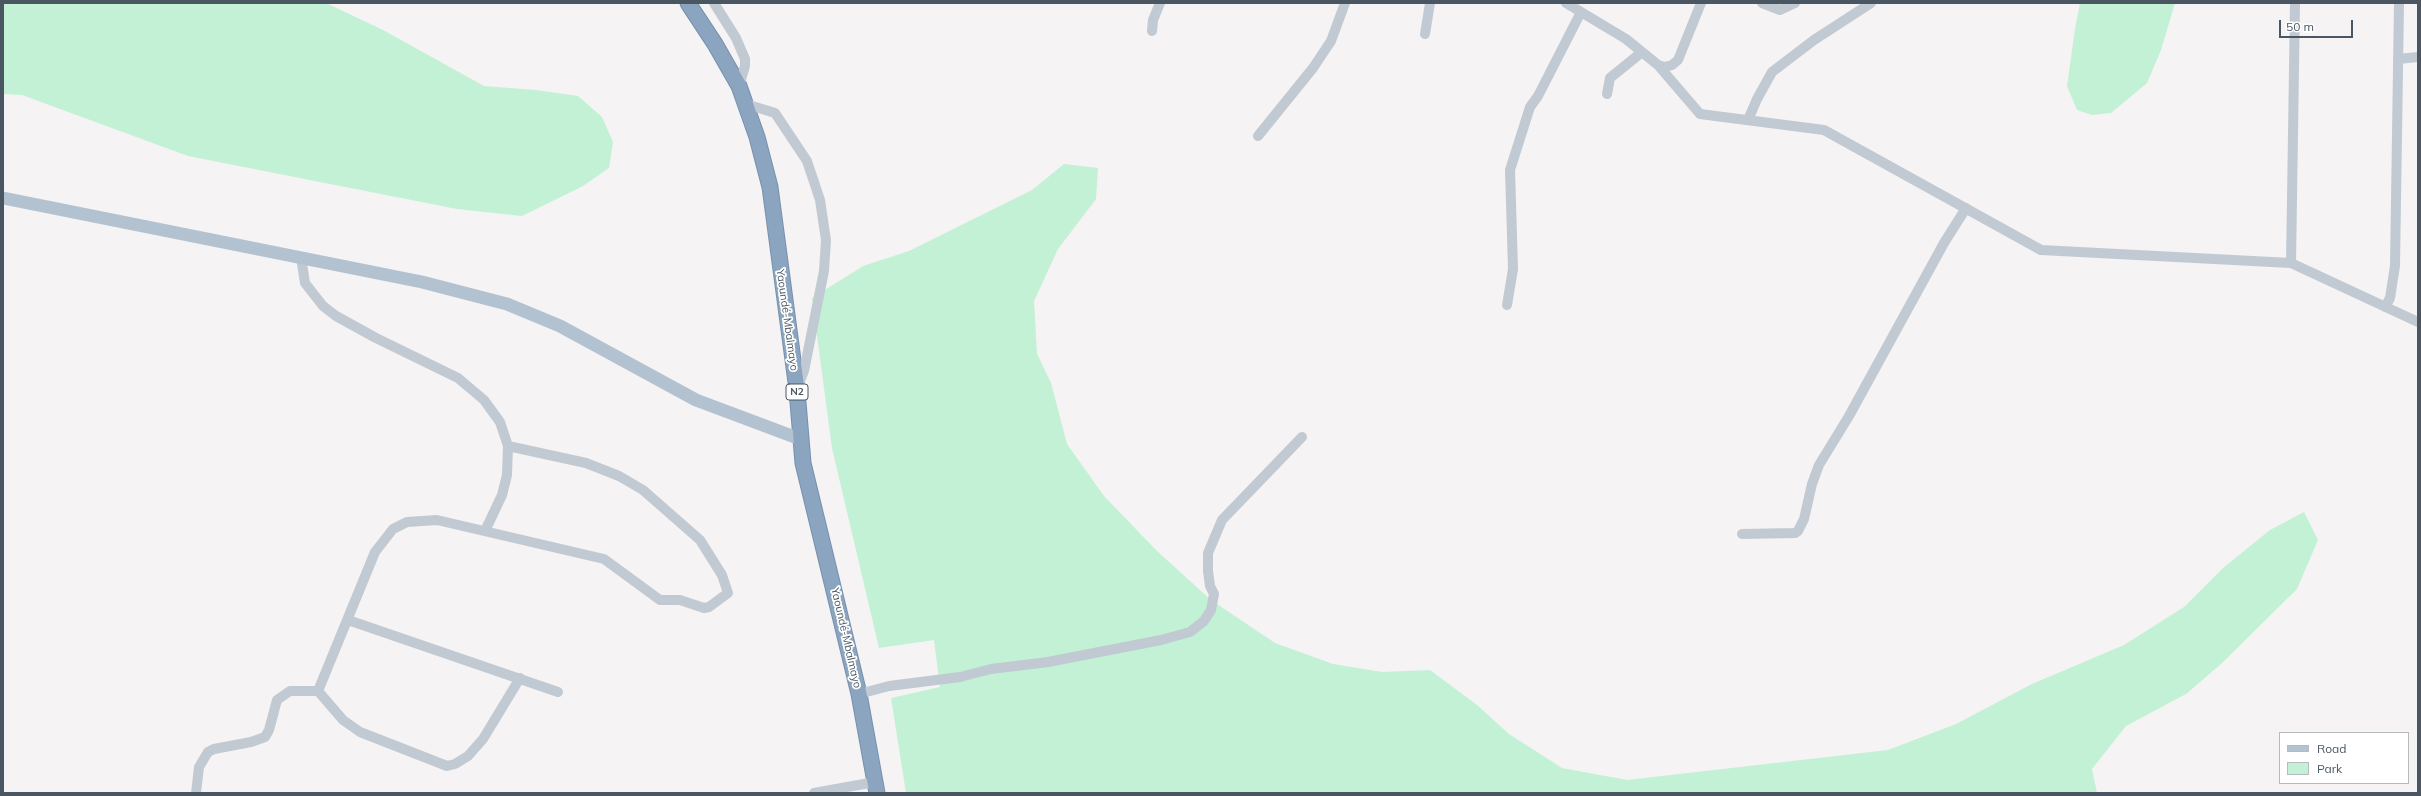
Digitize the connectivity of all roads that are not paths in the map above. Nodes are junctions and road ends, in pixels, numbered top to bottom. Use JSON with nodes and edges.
{"nodes":[{"id":1,"x":688,"y":3,"type":"edge"},
{"id":2,"x":714,"y":3,"type":"edge"},
{"id":3,"x":1160,"y":3,"type":"edge"},
{"id":4,"x":1345,"y":3,"type":"edge"},
{"id":5,"x":1430,"y":3,"type":"edge"},
{"id":6,"x":1566,"y":3,"type":"edge"},
{"id":7,"x":1701,"y":3,"type":"edge"},
{"id":8,"x":1762,"y":3,"type":"edge"},
{"id":9,"x":1795,"y":3,"type":"edge"},
{"id":10,"x":1871,"y":3,"type":"edge"},
{"id":11,"x":2295,"y":3,"type":"edge"},
{"id":12,"x":2399,"y":3,"type":"edge"},
{"id":13,"x":1580,"y":12,"type":"junction"},
{"id":14,"x":1152,"y":31,"type":"dead end"},
{"id":15,"x":1425,"y":34,"type":"dead end"},
{"id":16,"x":1642,"y":52,"type":"junction"},
{"id":17,"x":2418,"y":57,"type":"edge"},
{"id":18,"x":2398,"y":58,"type":"junction"},
{"id":19,"x":1658,"y":65,"type":"junction"},
{"id":20,"x":739,"y":86,"type":"junction"},
{"id":21,"x":1608,"y":94,"type":"dead end"},
{"id":22,"x":746,"y":104,"type":"junction"},
{"id":23,"x":1748,"y":120,"type":"junction"},
{"id":24,"x":1258,"y":136,"type":"dead end"},
{"id":25,"x":3,"y":198,"type":"edge"},
{"id":26,"x":1966,"y":208,"type":"junction"},
{"id":27,"x":301,"y":257,"type":"junction"},
{"id":28,"x":2291,"y":263,"type":"junction"},
{"id":29,"x":1507,"y":305,"type":"dead end"},
{"id":30,"x":2385,"y":308,"type":"junction"},
{"id":31,"x":2418,"y":322,"type":"edge"},
{"id":32,"x":797,"y":390,"type":"junction"},
{"id":33,"x":1302,"y":437,"type":"dead end"},
{"id":34,"x":800,"y":439,"type":"junction"},
{"id":35,"x":508,"y":446,"type":"junction"},
{"id":36,"x":484,"y":531,"type":"junction"},
{"id":37,"x":1742,"y":534,"type":"dead end"},
{"id":38,"x":348,"y":620,"type":"junction"},
{"id":39,"x":520,"y":678,"type":"junction"},
{"id":40,"x":318,"y":691,"type":"junction"},
{"id":41,"x":558,"y":692,"type":"dead end"},
{"id":42,"x":859,"y":694,"type":"junction"},
{"id":43,"x":876,"y":787,"type":"edge"},
{"id":44,"x":196,"y":793,"type":"edge"},
{"id":45,"x":814,"y":793,"type":"edge"}],
"edges":[{"from":1,"to":20,"type":"highway","name":"Yaoundé-Mbalmayo","number":"N2"},
{"from":2,"to":20,"type":"street"},
{"from":3,"to":14,"type":"street"},
{"from":4,"to":24,"type":"street"},
{"from":5,"to":15,"type":"street"},
{"from":6,"to":13,"type":"street"},
{"from":7,"to":19,"type":"street"},
{"from":8,"to":9,"type":"street"},
{"from":10,"to":23,"type":"street"},
{"from":11,"to":28,"type":"street"},
{"from":12,"to":18,"type":"street"},
{"from":13,"to":16,"type":"street"},
{"from":13,"to":29,"type":"street"},
{"from":16,"to":19,"type":"street"},
{"from":16,"to":21,"type":"street"},
{"from":17,"to":18,"type":"street"},
{"from":18,"to":30,"type":"street"},
{"from":19,"to":23,"type":"street"},
{"from":20,"to":22,"type":"highway","name":"Yaoundé-Mbalmayo","number":"N2"},
{"from":22,"to":32,"type":"highway","name":"Yaoundé-Mbalmayo","number":"N2"},
{"from":22,"to":32,"type":"street"},
{"from":23,"to":26,"type":"street"},
{"from":25,"to":27,"type":"main road"},
{"from":26,"to":28,"type":"street"},
{"from":26,"to":37,"type":"street"},
{"from":27,"to":34,"type":"main road"},
{"from":27,"to":35,"type":"street"},
{"from":28,"to":30,"type":"street"},
{"from":30,"to":31,"type":"street"},
{"from":32,"to":34,"type":"highway","name":"Yaoundé-Mbalmayo","number":"N2"},
{"from":33,"to":42,"type":"street"},
{"from":34,"to":42,"type":"highway","name":"Yaoundé-Mbalmayo","number":"N2"},
{"from":35,"to":36,"type":"street"},
{"from":35,"to":36,"type":"street"},
{"from":36,"to":38,"type":"street"},
{"from":38,"to":39,"type":"street"},
{"from":38,"to":40,"type":"street"},
{"from":39,"to":40,"type":"street"},
{"from":39,"to":41,"type":"street"},
{"from":40,"to":44,"type":"street"},
{"from":42,"to":43,"type":"highway","name":"Yaoundé-Mbalmayo","number":"N2"},
{"from":43,"to":45,"type":"street"}]}
